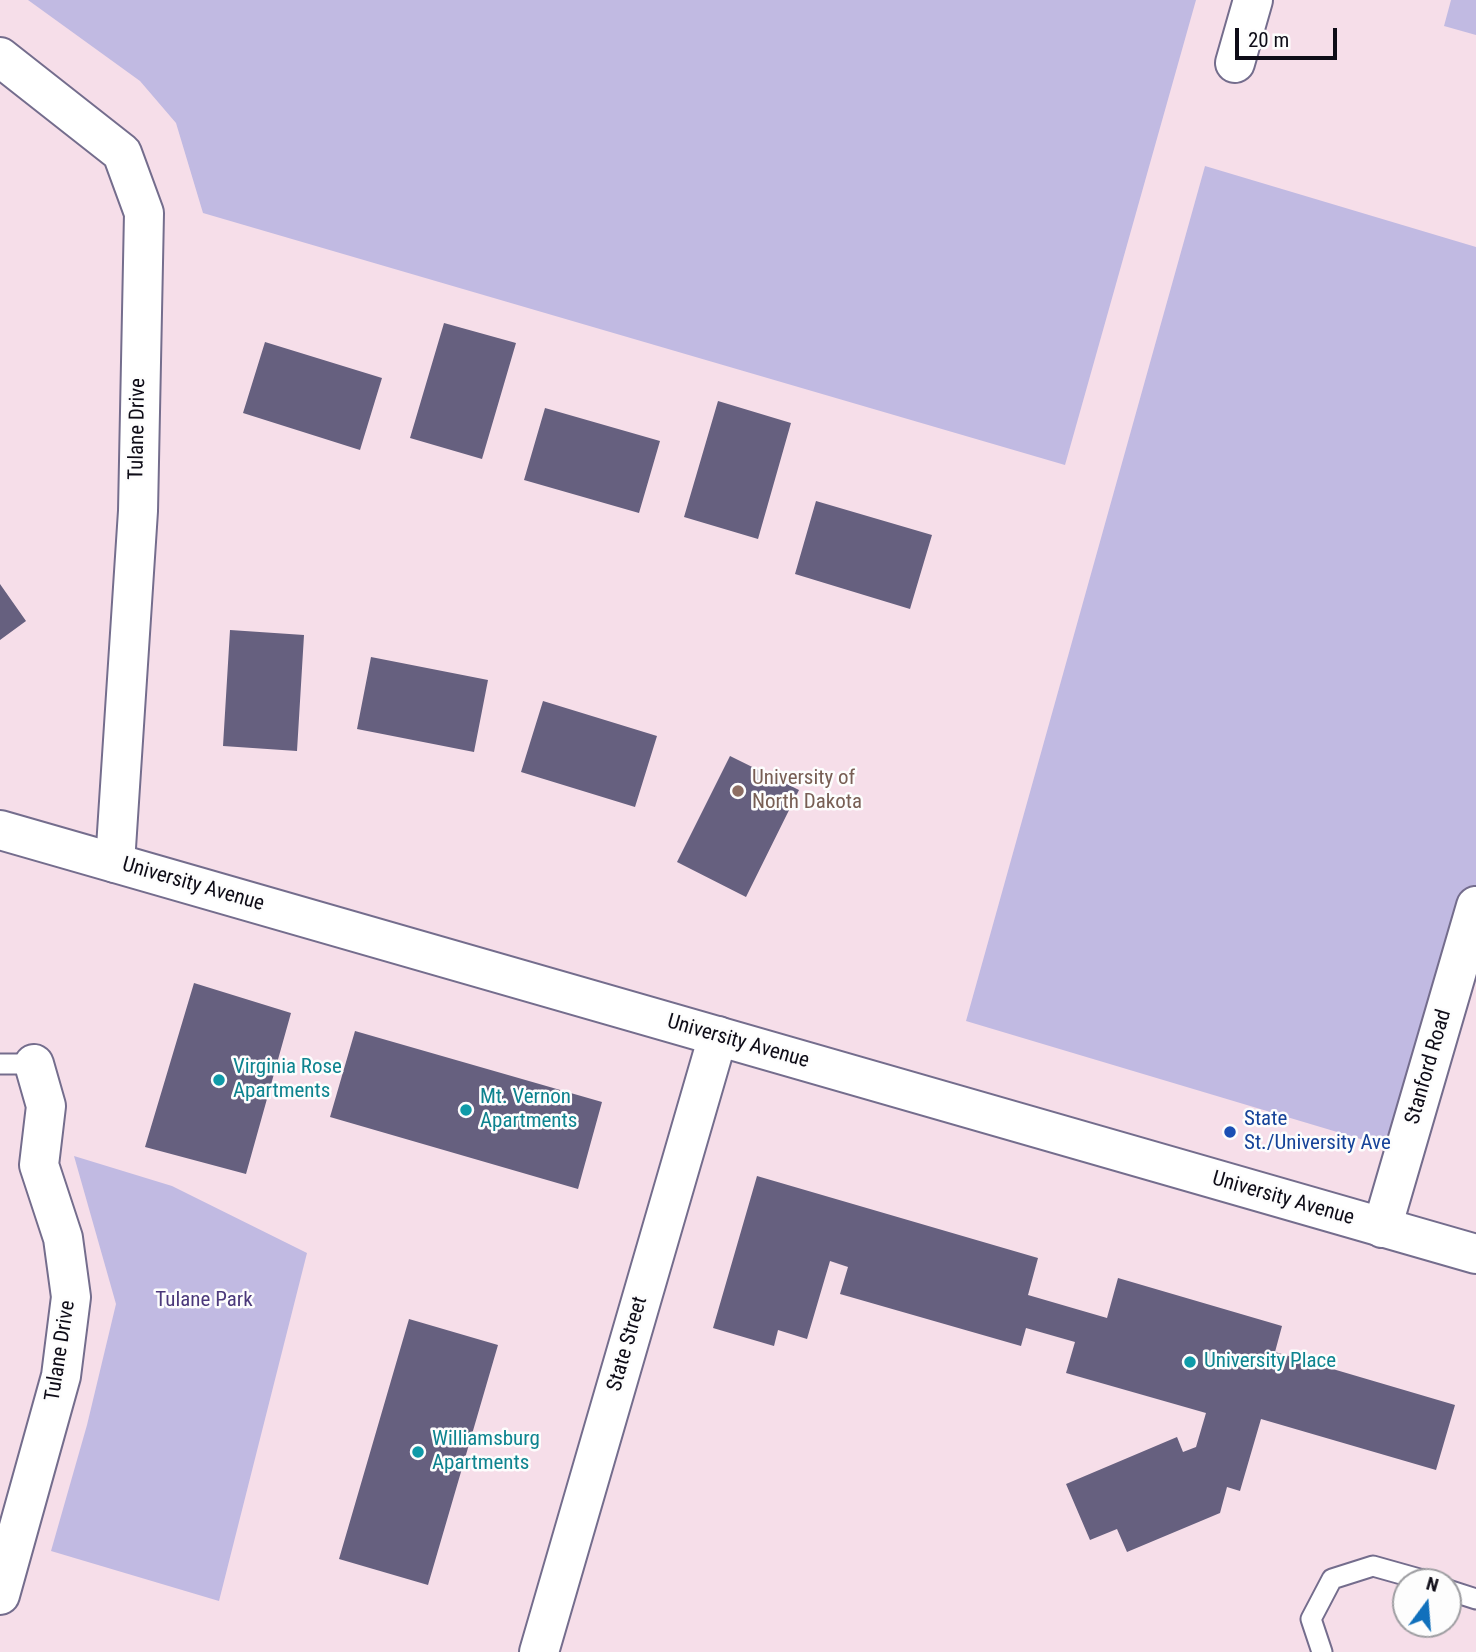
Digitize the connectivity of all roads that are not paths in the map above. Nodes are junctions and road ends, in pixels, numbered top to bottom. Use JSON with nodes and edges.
{"nodes":[{"id":1,"x":1253,"y":0,"type":"edge"},
{"id":2,"x":0,"y":57,"type":"edge"},
{"id":3,"x":1235,"y":63,"type":"dead end"},
{"id":4,"x":0,"y":830,"type":"edge"},
{"id":5,"x":115,"y":863,"type":"junction"},
{"id":6,"x":1476,"y":906,"type":"edge"},
{"id":7,"x":718,"y":1036,"type":"junction"},
{"id":8,"x":17,"y":1064,"type":"edge"},
{"id":9,"x":1382,"y":1228,"type":"junction"},
{"id":10,"x":1476,"y":1254,"type":"edge"},
{"id":11,"x":13,"y":1502,"type":"edge"},
{"id":12,"x":1392,"y":1571,"type":"edge"},
{"id":13,"x":0,"y":1595,"type":"edge"},
{"id":14,"x":539,"y":1652,"type":"edge"},
{"id":15,"x":1322,"y":1652,"type":"edge"}],
"edges":[{"from":1,"to":3,"type":"street"},
{"from":2,"to":5,"type":"street","name":"Tulane Drive"},
{"from":4,"to":5,"type":"street","name":"University Avenue"},
{"from":5,"to":7,"type":"street","name":"University Avenue"},
{"from":6,"to":9,"type":"street","name":"Stanford Road"},
{"from":7,"to":9,"type":"street","name":"University Avenue"},
{"from":7,"to":14,"type":"street","name":"State Street"},
{"from":8,"to":11,"type":"street","name":"Tulane Drive"},
{"from":9,"to":10,"type":"street","name":"University Avenue"},
{"from":11,"to":13,"type":"street","name":"Tulane Drive"},
{"from":12,"to":15,"type":"lane"}]}
